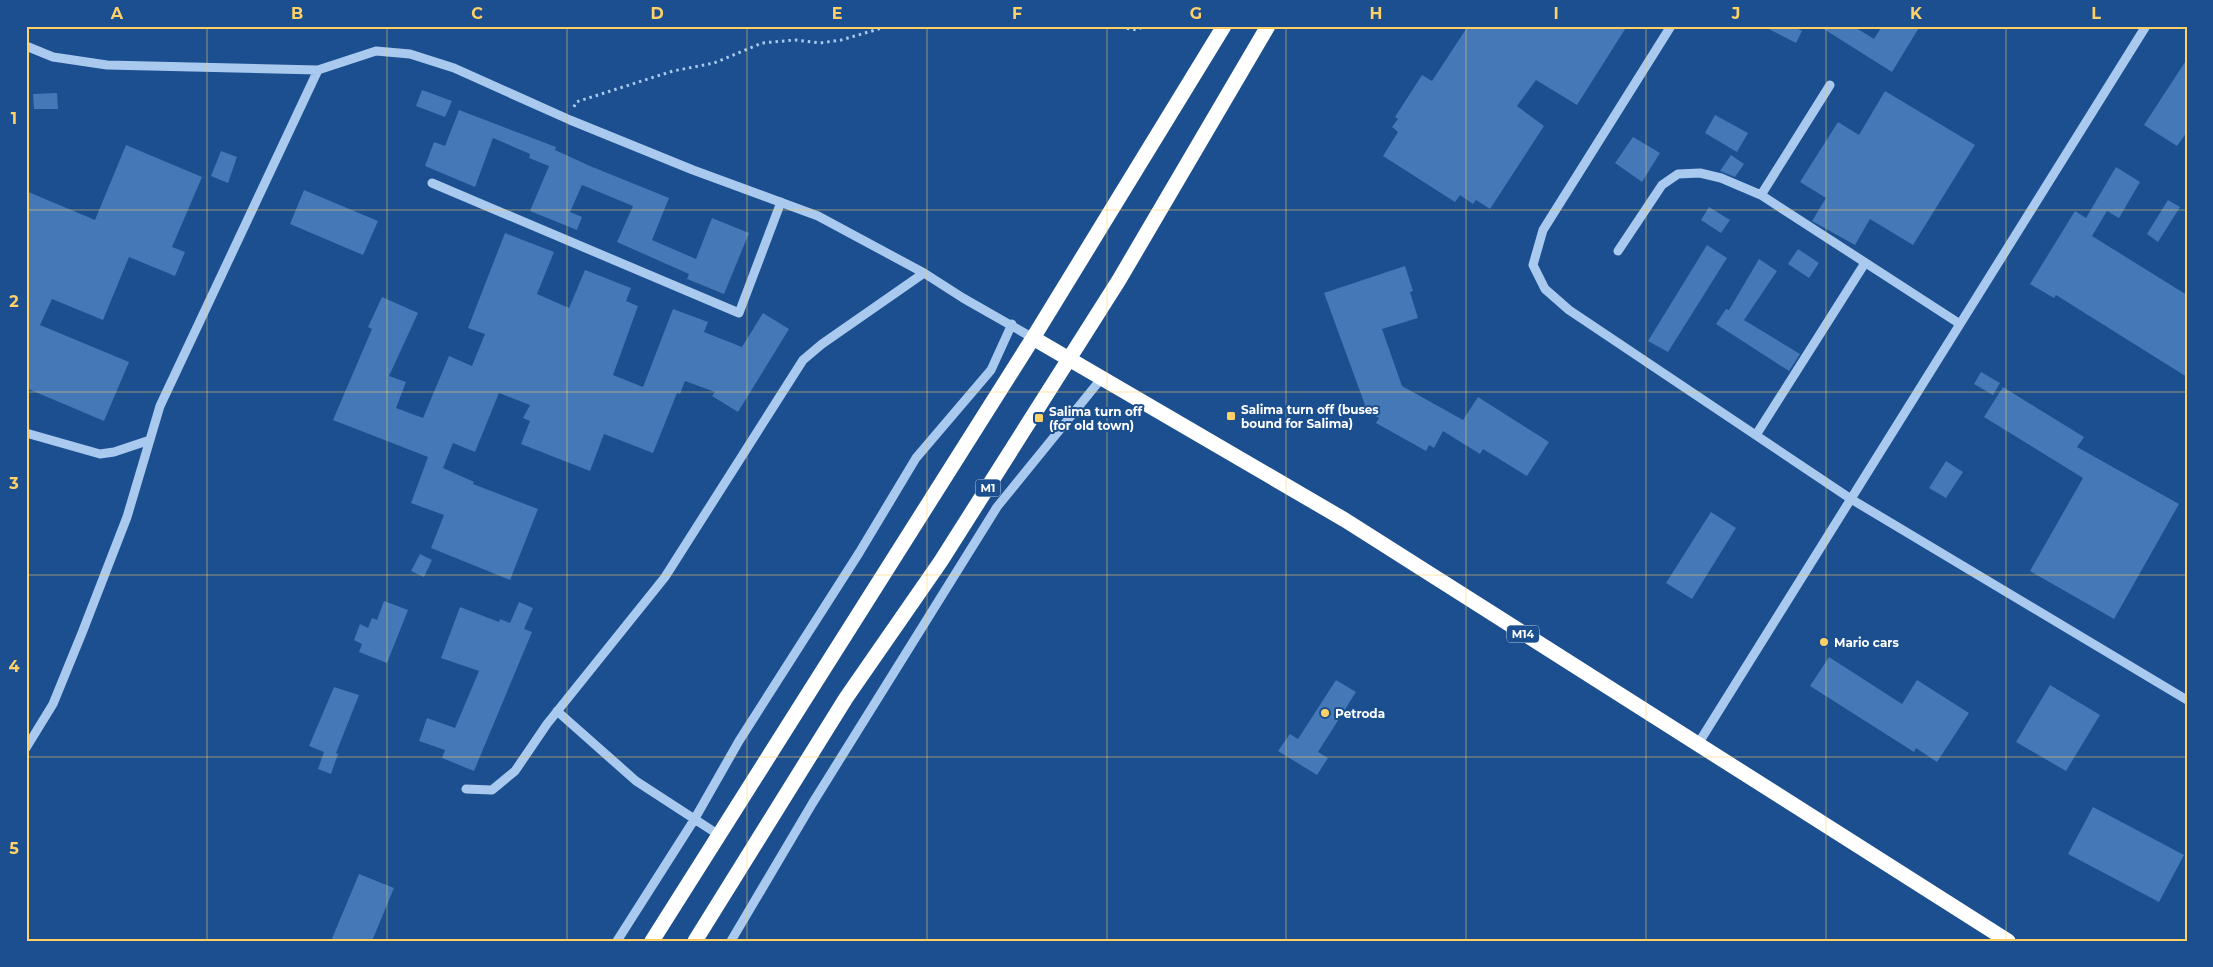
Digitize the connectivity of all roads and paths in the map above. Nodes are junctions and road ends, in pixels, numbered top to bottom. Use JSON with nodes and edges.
{"nodes":[{"id":1,"x":889,"y":26,"type":"edge"},
{"id":2,"x":1114,"y":26,"type":"edge"},
{"id":3,"x":1144,"y":26,"type":"edge"},
{"id":4,"x":1224,"y":26,"type":"edge"},
{"id":5,"x":1268,"y":26,"type":"edge"},
{"id":6,"x":1671,"y":26,"type":"edge"},
{"id":7,"x":2146,"y":26,"type":"edge"},
{"id":8,"x":26,"y":46,"type":"edge"},
{"id":9,"x":318,"y":70,"type":"junction"},
{"id":10,"x":1830,"y":85,"type":"dead end"},
{"id":11,"x":570,"y":120,"type":"junction"},
{"id":12,"x":432,"y":183,"type":"dead end"},
{"id":13,"x":1761,"y":196,"type":"junction"},
{"id":14,"x":781,"y":202,"type":"junction"},
{"id":15,"x":1618,"y":251,"type":"dead end"},
{"id":16,"x":1865,"y":263,"type":"junction"},
{"id":17,"x":924,"y":272,"type":"junction"},
{"id":18,"x":1012,"y":324,"type":"junction"},
{"id":19,"x":1960,"y":324,"type":"junction"},
{"id":20,"x":1032,"y":338,"type":"junction"},
{"id":21,"x":1069,"y":359,"type":"junction"},
{"id":22,"x":1101,"y":379,"type":"junction"},
{"id":23,"x":26,"y":433,"type":"edge"},
{"id":24,"x":1756,"y":435,"type":"junction"},
{"id":25,"x":150,"y":440,"type":"junction"},
{"id":26,"x":1851,"y":499,"type":"junction"},
{"id":27,"x":2187,"y":700,"type":"edge"},
{"id":28,"x":557,"y":711,"type":"junction"},
{"id":29,"x":1698,"y":744,"type":"junction"},
{"id":30,"x":26,"y":748,"type":"edge"},
{"id":31,"x":466,"y":789,"type":"dead end"},
{"id":32,"x":694,"y":820,"type":"junction"},
{"id":33,"x":719,"y":835,"type":"junction"},
{"id":34,"x":618,"y":941,"type":"edge"},
{"id":35,"x":652,"y":941,"type":"edge"},
{"id":36,"x":695,"y":941,"type":"edge"},
{"id":37,"x":731,"y":941,"type":"edge"},
{"id":38,"x":2008,"y":941,"type":"edge"}],
"edges":[{"from":1,"to":11,"type":"path"},
{"from":2,"to":3,"type":"path"},
{"from":4,"to":20,"type":"highway"},
{"from":5,"to":21,"type":"highway","number":"M1"},
{"from":6,"to":24,"type":"street"},
{"from":7,"to":19,"type":"street"},
{"from":8,"to":9,"type":"street"},
{"from":9,"to":11,"type":"street"},
{"from":9,"to":25,"type":"street"},
{"from":10,"to":13,"type":"street"},
{"from":11,"to":14,"type":"street"},
{"from":12,"to":14,"type":"street"},
{"from":13,"to":15,"type":"street"},
{"from":13,"to":16,"type":"street"},
{"from":14,"to":17,"type":"street"},
{"from":16,"to":19,"type":"street"},
{"from":16,"to":24,"type":"street"},
{"from":17,"to":18,"type":"street"},
{"from":17,"to":28,"type":"street"},
{"from":18,"to":20,"type":"street"},
{"from":18,"to":32,"type":"street"},
{"from":19,"to":26,"type":"street"},
{"from":20,"to":21,"type":"highway","number":"M14"},
{"from":20,"to":33,"type":"highway"},
{"from":21,"to":22,"type":"highway","number":"M14"},
{"from":21,"to":36,"type":"highway","number":"M1"},
{"from":22,"to":29,"type":"highway","number":"M14"},
{"from":22,"to":37,"type":"street"},
{"from":23,"to":25,"type":"street"},
{"from":24,"to":26,"type":"street"},
{"from":25,"to":30,"type":"street"},
{"from":26,"to":27,"type":"street"},
{"from":26,"to":29,"type":"street"},
{"from":28,"to":31,"type":"street"},
{"from":28,"to":32,"type":"street"},
{"from":29,"to":38,"type":"highway","number":"M14"},
{"from":32,"to":33,"type":"street"},
{"from":32,"to":34,"type":"street"},
{"from":33,"to":35,"type":"highway"}]}
